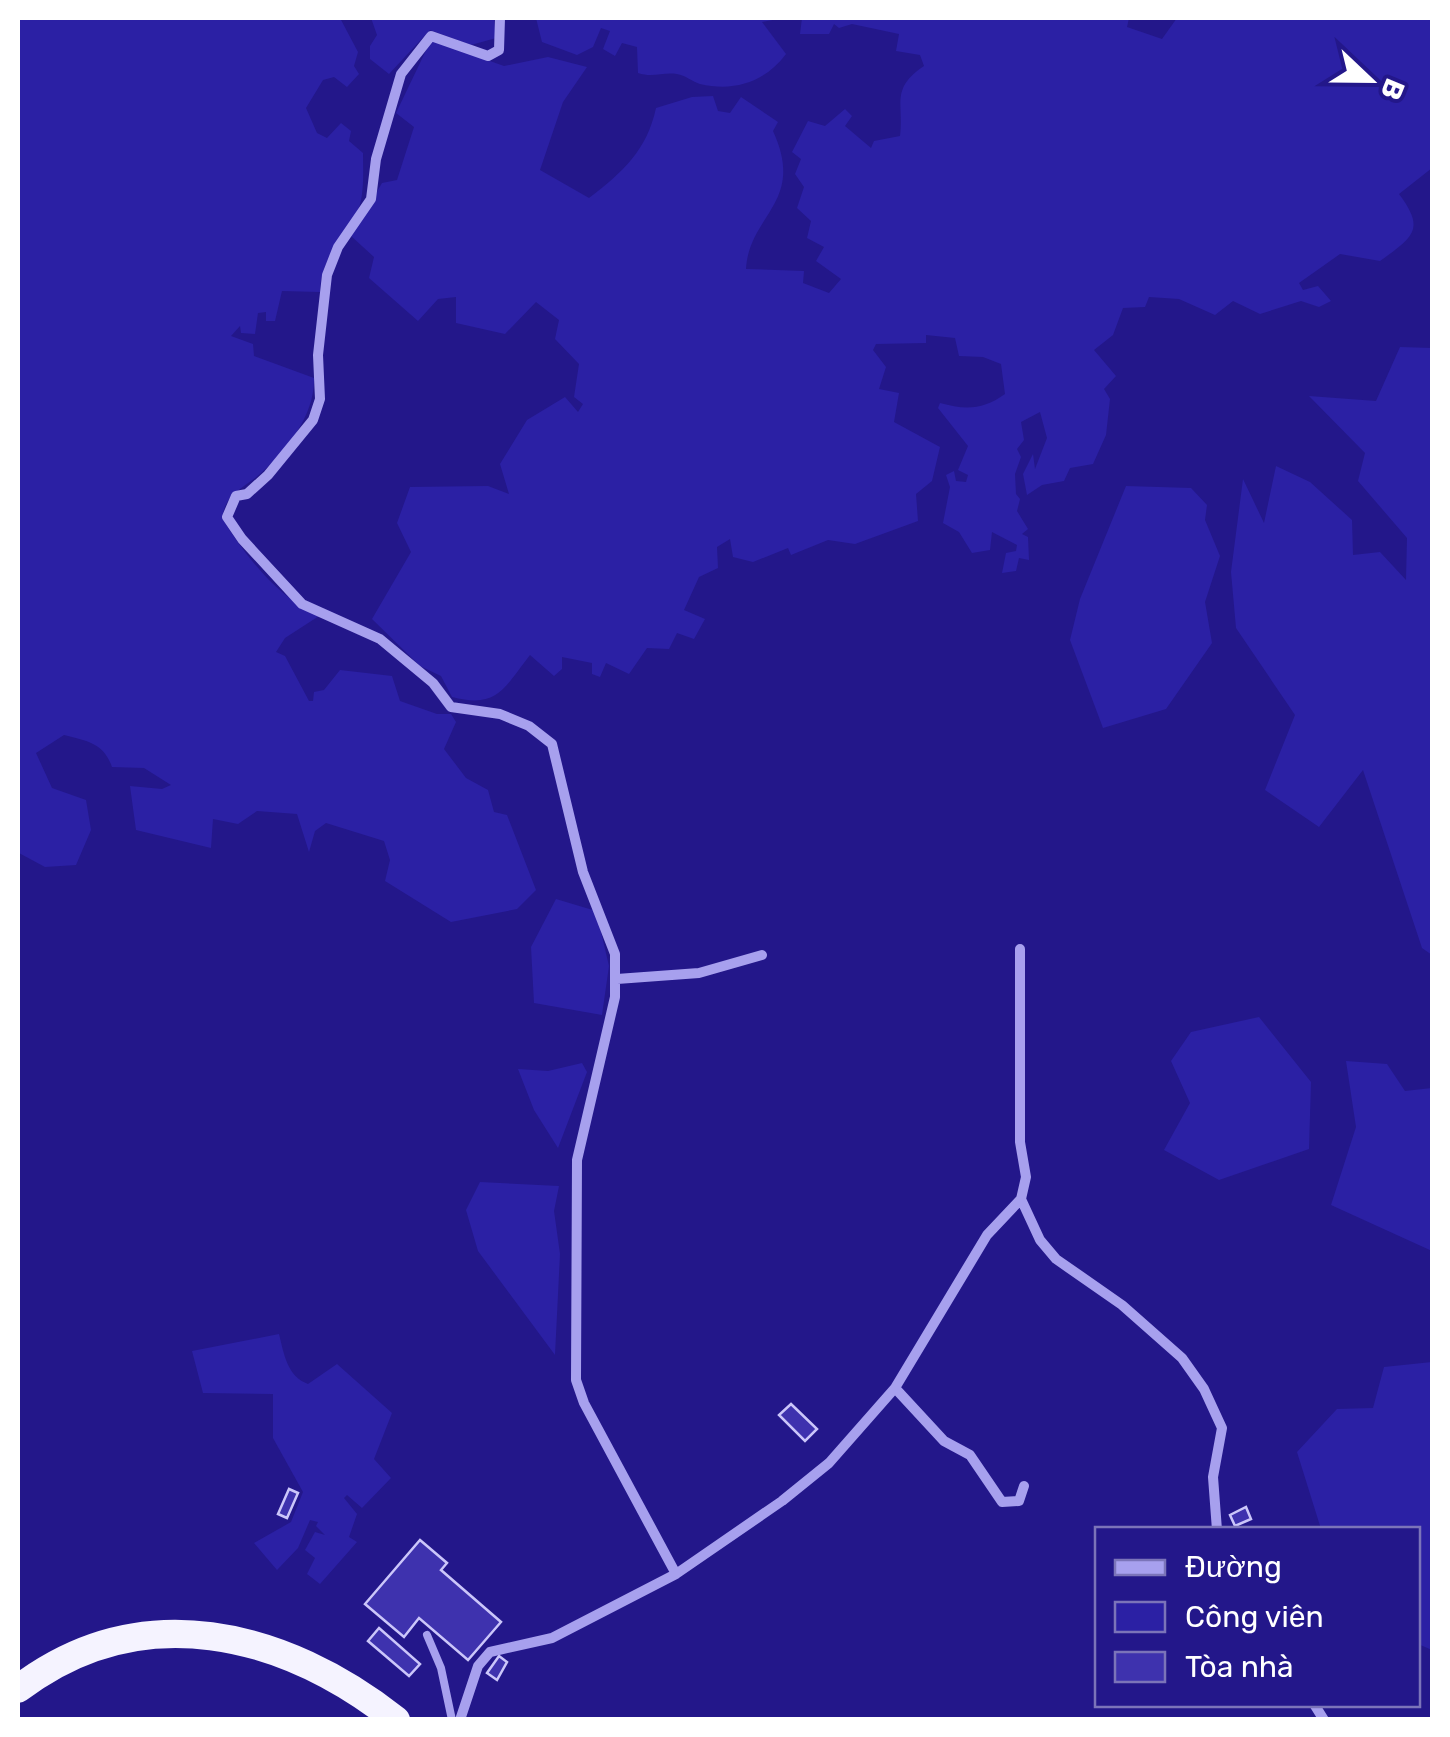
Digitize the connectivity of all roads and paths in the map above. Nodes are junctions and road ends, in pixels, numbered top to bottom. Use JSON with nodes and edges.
{"nodes":[{"id":1,"x":500,"y":18,"type":"edge"},
{"id":2,"x":1020,"y":948,"type":"dead end"},
{"id":3,"x":762,"y":955,"type":"dead end"},
{"id":4,"x":617,"y":979,"type":"junction"},
{"id":5,"x":1021,"y":1199,"type":"junction"},
{"id":6,"x":895,"y":1388,"type":"junction"},
{"id":7,"x":1024,"y":1486,"type":"dead end"},
{"id":8,"x":1217,"y":1527,"type":"edge"},
{"id":9,"x":676,"y":1574,"type":"junction"},
{"id":10,"x":428,"y":1635,"type":"dead end"},
{"id":11,"x":18,"y":1689,"type":"edge"},
{"id":12,"x":396,"y":1720,"type":"edge"},
{"id":13,"x":452,"y":1720,"type":"edge"},
{"id":14,"x":460,"y":1720,"type":"edge"}],
"edges":[{"from":1,"to":4,"type":"street"},
{"from":2,"to":5,"type":"street"},
{"from":3,"to":4,"type":"street"},
{"from":4,"to":9,"type":"street"},
{"from":5,"to":6,"type":"street"},
{"from":5,"to":8,"type":"street"},
{"from":6,"to":7,"type":"street"},
{"from":6,"to":9,"type":"street"},
{"from":9,"to":14,"type":"street"},
{"from":10,"to":13,"type":"lane"},
{"from":11,"to":12,"type":"highway"}]}
